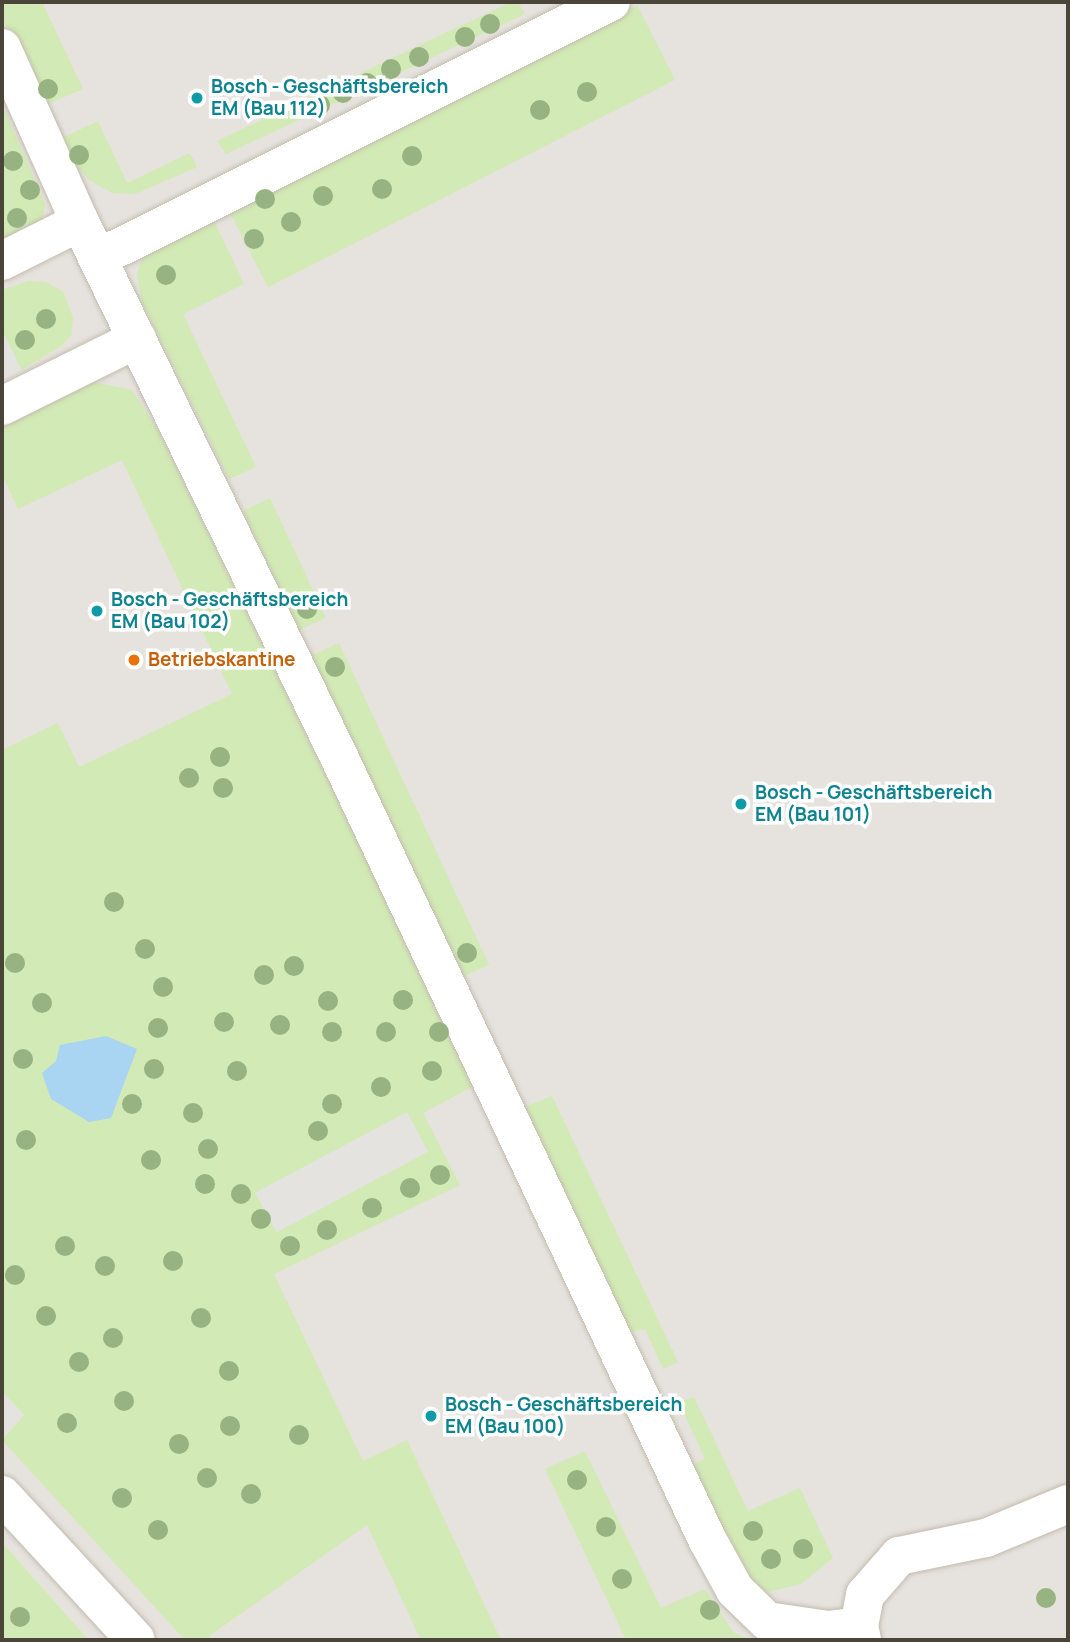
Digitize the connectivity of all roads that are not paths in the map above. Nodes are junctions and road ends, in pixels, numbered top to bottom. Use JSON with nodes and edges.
{"nodes":[{"id":1,"x":611,"y":2,"type":"edge"},
{"id":2,"x":2,"y":48,"type":"edge"},
{"id":3,"x":80,"y":222,"type":"junction"},
{"id":4,"x":98,"y":258,"type":"junction"},
{"id":5,"x":2,"y":261,"type":"edge"},
{"id":6,"x":136,"y":339,"type":"junction"},
{"id":7,"x":2,"y":406,"type":"edge"},
{"id":8,"x":2,"y":1495,"type":"edge"},
{"id":9,"x":1068,"y":1504,"type":"edge"},
{"id":10,"x":861,"y":1633,"type":"edge"},
{"id":11,"x":136,"y":1640,"type":"edge"}],
"edges":[{"from":1,"to":4,"type":"lane"},
{"from":2,"to":3,"type":"lane"},
{"from":3,"to":4,"type":"lane"},
{"from":3,"to":5,"type":"lane"},
{"from":4,"to":6,"type":"lane"},
{"from":6,"to":7,"type":"lane"},
{"from":6,"to":10,"type":"lane"},
{"from":8,"to":11,"type":"lane"},
{"from":9,"to":10,"type":"lane"}]}
